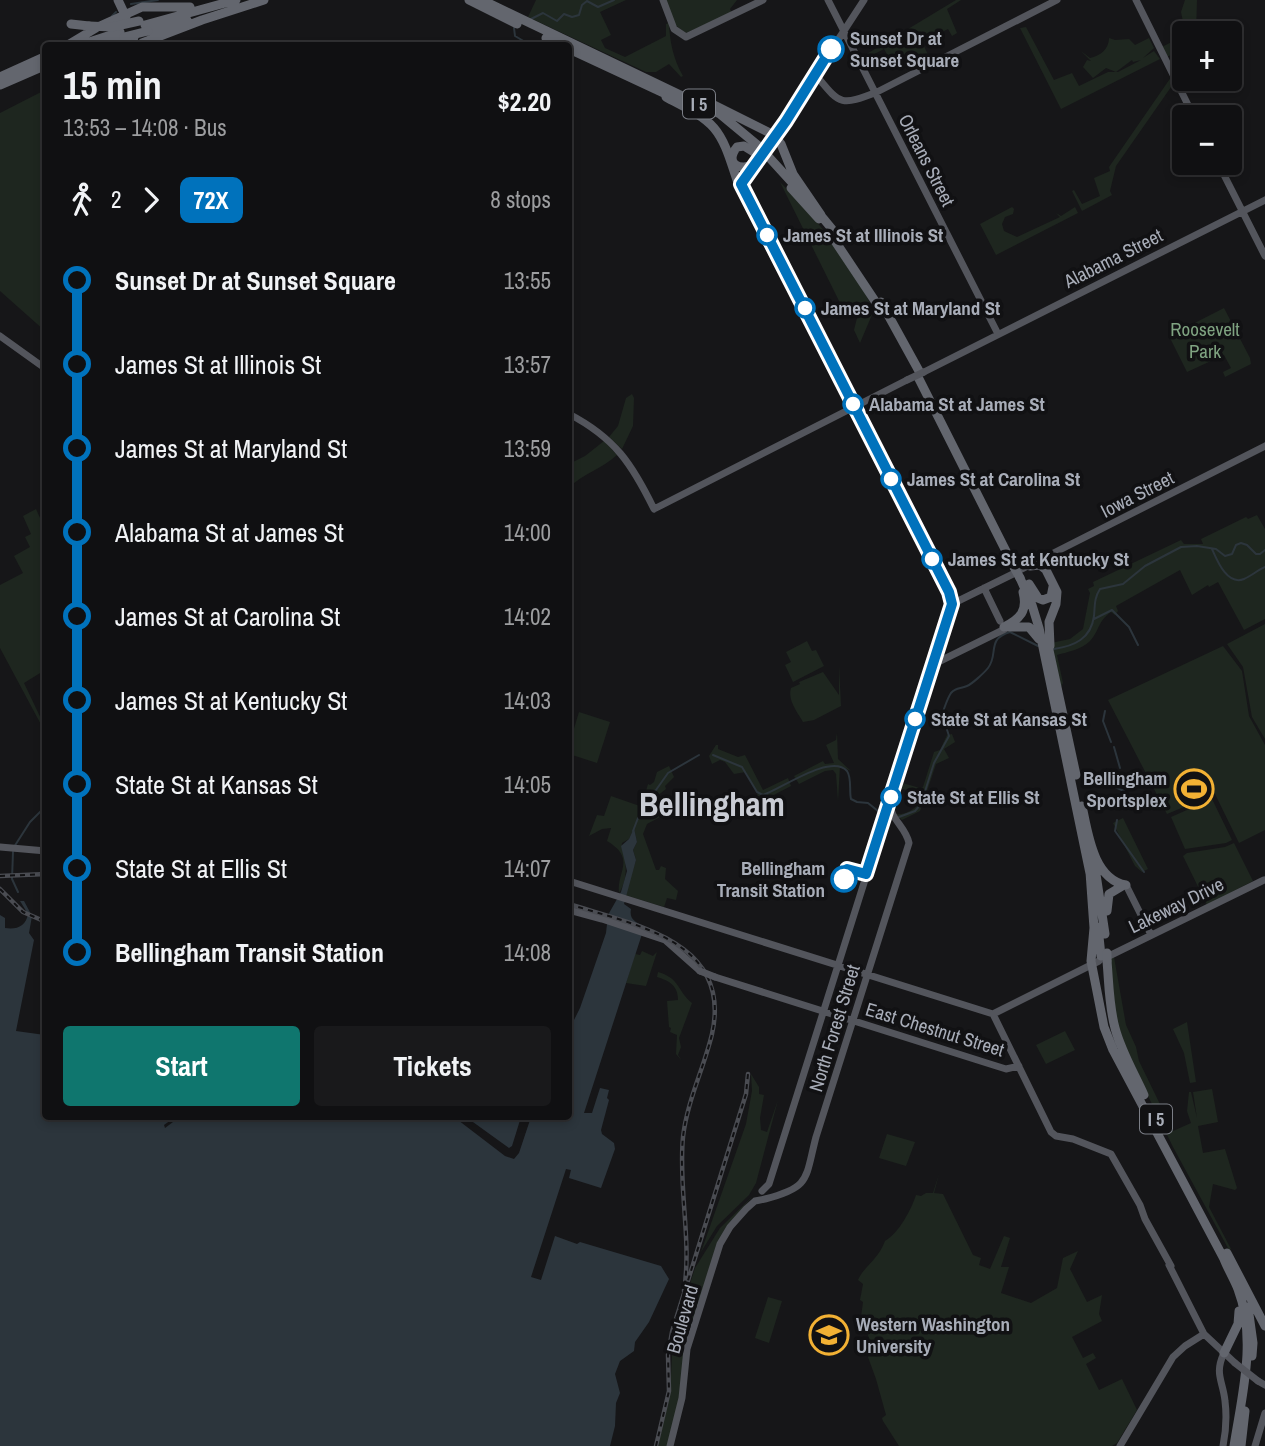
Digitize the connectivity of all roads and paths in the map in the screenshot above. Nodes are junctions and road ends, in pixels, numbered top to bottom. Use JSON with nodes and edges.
{"nodes":[{"id":1,"x":221,"y":0,"type":"edge"},
{"id":2,"x":236,"y":0,"type":"edge"},
{"id":3,"x":258,"y":0,"type":"edge"},
{"id":4,"x":264,"y":0,"type":"edge"},
{"id":5,"x":468,"y":0,"type":"edge"},
{"id":6,"x":482,"y":0,"type":"edge"},
{"id":7,"x":663,"y":0,"type":"edge"},
{"id":8,"x":763,"y":0,"type":"edge"},
{"id":9,"x":828,"y":0,"type":"edge"},
{"id":10,"x":864,"y":0,"type":"edge"},
{"id":11,"x":1058,"y":0,"type":"edge"},
{"id":12,"x":1134,"y":0,"type":"edge"},
{"id":13,"x":120,"y":1,"type":"edge"},
{"id":14,"x":190,"y":7,"type":"junction"},
{"id":15,"x":76,"y":14,"type":"dead end"},
{"id":16,"x":504,"y":14,"type":"junction"},
{"id":17,"x":112,"y":19,"type":"junction"},
{"id":18,"x":528,"y":26,"type":"junction"},
{"id":19,"x":95,"y":27,"type":"junction"},
{"id":20,"x":135,"y":31,"type":"edge"},
{"id":21,"x":844,"y":31,"type":"junction"},
{"id":22,"x":72,"y":42,"type":"edge"},
{"id":23,"x":92,"y":42,"type":"edge"},
{"id":24,"x":105,"y":42,"type":"edge"},
{"id":25,"x":111,"y":42,"type":"edge"},
{"id":26,"x":555,"y":42,"type":"edge"},
{"id":27,"x":565,"y":42,"type":"edge"},
{"id":28,"x":572,"y":45,"type":"edge"},
{"id":29,"x":572,"y":50,"type":"edge"},
{"id":30,"x":42,"y":59,"type":"edge"},
{"id":31,"x":42,"y":68,"type":"edge"},
{"id":32,"x":631,"y":71,"type":"junction"},
{"id":33,"x":815,"y":74,"type":"junction"},
{"id":34,"x":1,"y":81,"type":"edge"},
{"id":35,"x":824,"y":87,"type":"junction"},
{"id":36,"x":804,"y":90,"type":"junction"},
{"id":37,"x":659,"y":91,"type":"junction"},
{"id":38,"x":875,"y":93,"type":"junction"},
{"id":39,"x":1189,"y":105,"type":"edge"},
{"id":40,"x":774,"y":135,"type":"junction"},
{"id":41,"x":761,"y":155,"type":"junction"},
{"id":42,"x":733,"y":162,"type":"junction"},
{"id":43,"x":1224,"y":175,"type":"edge"},
{"id":44,"x":741,"y":184,"type":"junction"},
{"id":45,"x":1265,"y":198,"type":"edge"},
{"id":46,"x":1242,"y":210,"type":"junction"},
{"id":47,"x":821,"y":215,"type":"junction"},
{"id":48,"x":831,"y":231,"type":"junction"},
{"id":49,"x":1265,"y":256,"type":"edge"},
{"id":50,"x":0,"y":336,"type":"edge"},
{"id":51,"x":995,"y":336,"type":"junction"},
{"id":52,"x":42,"y":366,"type":"edge"},
{"id":53,"x":920,"y":374,"type":"junction"},
{"id":54,"x":855,"y":407,"type":"junction"},
{"id":55,"x":572,"y":416,"type":"edge"},
{"id":56,"x":1265,"y":446,"type":"edge"},
{"id":57,"x":1043,"y":565,"type":"junction"},
{"id":58,"x":1020,"y":572,"type":"junction"},
{"id":59,"x":1052,"y":582,"type":"junction"},
{"id":60,"x":984,"y":589,"type":"junction"},
{"id":61,"x":952,"y":604,"type":"junction"},
{"id":62,"x":1004,"y":625,"type":"junction"},
{"id":63,"x":1045,"y":645,"type":"junction"},
{"id":64,"x":937,"y":649,"type":"junction"},
{"id":65,"x":946,"y":658,"type":"junction"},
{"id":66,"x":932,"y":665,"type":"junction"},
{"id":67,"x":1057,"y":702,"type":"junction"},
{"id":68,"x":890,"y":816,"type":"junction"},
{"id":69,"x":1087,"y":825,"type":"junction"},
{"id":70,"x":0,"y":847,"type":"edge"},
{"id":71,"x":42,"y":851,"type":"edge"},
{"id":72,"x":1262,"y":881,"type":"edge"},
{"id":73,"x":572,"y":882,"type":"edge"},
{"id":74,"x":1126,"y":885,"type":"junction"},
{"id":75,"x":572,"y":911,"type":"edge"},
{"id":76,"x":1145,"y":923,"type":"junction"},
{"id":77,"x":1151,"y":935,"type":"junction"},
{"id":78,"x":1141,"y":940,"type":"junction"},
{"id":79,"x":1106,"y":941,"type":"junction"},
{"id":80,"x":1103,"y":959,"type":"junction"},
{"id":81,"x":837,"y":965,"type":"junction"},
{"id":82,"x":867,"y":975,"type":"junction"},
{"id":83,"x":823,"y":1011,"type":"junction"},
{"id":84,"x":993,"y":1014,"type":"junction"},
{"id":85,"x":853,"y":1020,"type":"junction"},
{"id":86,"x":1019,"y":1066,"type":"junction"},
{"id":87,"x":761,"y":1197,"type":"junction"},
{"id":88,"x":1224,"y":1259,"type":"junction"},
{"id":89,"x":1234,"y":1266,"type":"junction"},
{"id":90,"x":1265,"y":1326,"type":"edge"},
{"id":91,"x":1204,"y":1334,"type":"junction"},
{"id":92,"x":1224,"y":1353,"type":"junction"},
{"id":93,"x":1261,"y":1383,"type":"edge"},
{"id":94,"x":1265,"y":1413,"type":"edge"},
{"id":95,"x":670,"y":1446,"type":"edge"},
{"id":96,"x":1121,"y":1446,"type":"edge"},
{"id":97,"x":1223,"y":1446,"type":"edge"},
{"id":98,"x":1234,"y":1446,"type":"edge"},
{"id":99,"x":1241,"y":1446,"type":"edge"},
{"id":100,"x":1255,"y":1446,"type":"edge"}],
"edges":[{"from":1,"to":14,"type":"highway"},
{"from":2,"to":20,"type":"highway"},
{"from":3,"to":20,"type":"highway"},
{"from":4,"to":20,"type":"highway"},
{"from":5,"to":16,"type":"highway","number":"I 5"},
{"from":6,"to":16,"type":"highway","number":"I 5"},
{"from":7,"to":8,"type":"main road"},
{"from":9,"to":21,"type":"main road","name":"Orleans Street"},
{"from":10,"to":21,"type":"main road"},
{"from":11,"to":38,"type":"main road"},
{"from":12,"to":39,"type":"main road"},
{"from":13,"to":17,"type":"highway"},
{"from":13,"to":20,"type":"highway"},
{"from":14,"to":20,"type":"highway"},
{"from":14,"to":20,"type":"highway"},
{"from":15,"to":19,"type":"highway"},
{"from":16,"to":18,"type":"highway","number":"I 5"},
{"from":17,"to":19,"type":"highway"},
{"from":17,"to":20,"type":"highway"},
{"from":18,"to":26,"type":"highway","number":"I 5"},
{"from":18,"to":27,"type":"highway","number":"I 5"},
{"from":19,"to":20,"type":"highway","bridge":true},
{"from":19,"to":22,"type":"highway"},
{"from":20,"to":23,"type":"highway"},
{"from":20,"to":24,"type":"highway"},
{"from":20,"to":25,"type":"highway"},
{"from":21,"to":33,"type":"main road"},
{"from":21,"to":38,"type":"main road","name":"Orleans Street"},
{"from":28,"to":32,"type":"highway","number":"I 5"},
{"from":29,"to":37,"type":"highway","number":"I 5"},
{"from":30,"to":34,"type":"highway"},
{"from":31,"to":34,"type":"highway"},
{"from":32,"to":40,"type":"highway"},
{"from":32,"to":41,"type":"highway","number":"I 5"},
{"from":33,"to":35,"type":"main road"},
{"from":33,"to":36,"type":"main road"},
{"from":35,"to":36,"type":"main road"},
{"from":35,"to":38,"type":"main road"},
{"from":36,"to":40,"type":"main road"},
{"from":37,"to":41,"type":"highway","number":"I 5"},
{"from":37,"to":44,"type":"highway"},
{"from":38,"to":51,"type":"main road","name":"Orleans Street"},
{"from":40,"to":41,"type":"main road"},
{"from":40,"to":47,"type":"highway"},
{"from":41,"to":42,"type":"highway"},
{"from":41,"to":42,"type":"highway"},
{"from":41,"to":44,"type":"main road"},
{"from":41,"to":47,"type":"highway","number":"I 5"},
{"from":41,"to":48,"type":"highway","number":"I 5"},
{"from":42,"to":44,"type":"highway"},
{"from":43,"to":46,"type":"main road"},
{"from":44,"to":54,"type":"main road"},
{"from":45,"to":46,"type":"main road","name":"Alabama Street"},
{"from":46,"to":49,"type":"main road"},
{"from":46,"to":51,"type":"main road","name":"Alabama Street"},
{"from":47,"to":48,"type":"highway","number":"I 5"},
{"from":48,"to":53,"type":"highway","number":"I 5"},
{"from":50,"to":52,"type":"main road"},
{"from":51,"to":53,"type":"main road","name":"Alabama Street"},
{"from":53,"to":54,"type":"main road","name":"Alabama Street","bridge":true},
{"from":53,"to":58,"type":"highway","number":"I 5"},
{"from":54,"to":55,"type":"main road","name":"Alabama Street"},
{"from":54,"to":61,"type":"main road"},
{"from":56,"to":57,"type":"main road","name":"Iowa Street"},
{"from":57,"to":58,"type":"highway"},
{"from":57,"to":59,"type":"highway"},
{"from":58,"to":59,"type":"highway"},
{"from":58,"to":60,"type":"main road"},
{"from":58,"to":62,"type":"highway"},
{"from":58,"to":63,"type":"highway","number":"I 5"},
{"from":59,"to":63,"type":"highway"},
{"from":60,"to":61,"type":"main road"},
{"from":60,"to":62,"type":"main road"},
{"from":61,"to":64,"type":"main road"},
{"from":62,"to":63,"type":"highway"},
{"from":62,"to":65,"type":"main road"},
{"from":63,"to":67,"type":"highway","number":"I 5"},
{"from":64,"to":65,"type":"main road"},
{"from":64,"to":66,"type":"main road"},
{"from":65,"to":66,"type":"main road"},
{"from":66,"to":68,"type":"main road"},
{"from":67,"to":69,"type":"highway","number":"I 5"},
{"from":67,"to":80,"type":"highway","number":"I 5"},
{"from":68,"to":81,"type":"main road"},
{"from":68,"to":82,"type":"main road","name":"North Forest Street"},
{"from":69,"to":74,"type":"highway"},
{"from":69,"to":79,"type":"highway","number":"I 5"},
{"from":70,"to":71,"type":"main road"},
{"from":72,"to":77,"type":"main road","name":"Lakeway Drive"},
{"from":73,"to":81,"type":"main road"},
{"from":74,"to":76,"type":"main road"},
{"from":74,"to":79,"type":"highway"},
{"from":75,"to":83,"type":"main road","name":"East Chestnut Street","bridge":true},
{"from":76,"to":77,"type":"main road"},
{"from":76,"to":78,"type":"main road"},
{"from":77,"to":78,"type":"main road","name":"Lakeway Drive"},
{"from":78,"to":80,"type":"main road","name":"Lakeway Drive"},
{"from":79,"to":80,"type":"highway","number":"I 5"},
{"from":80,"to":84,"type":"main road","name":"Lakeway Drive"},
{"from":80,"to":88,"type":"highway","number":"I 5"},
{"from":80,"to":89,"type":"highway","number":"I 5"},
{"from":81,"to":82,"type":"main road"},
{"from":81,"to":83,"type":"main road"},
{"from":82,"to":84,"type":"main road"},
{"from":82,"to":85,"type":"main road","name":"North Forest Street"},
{"from":83,"to":85,"type":"main road","name":"East Chestnut Street"},
{"from":83,"to":87,"type":"main road"},
{"from":84,"to":86,"type":"main road"},
{"from":85,"to":86,"type":"main road","name":"East Chestnut Street"},
{"from":85,"to":87,"type":"main road","name":"North Forest Street"},
{"from":86,"to":91,"type":"main road"},
{"from":87,"to":95,"type":"main road","name":"Boulevard"},
{"from":88,"to":92,"type":"highway"},
{"from":88,"to":98,"type":"highway","number":"I 5"},
{"from":89,"to":90,"type":"highway"},
{"from":89,"to":99,"type":"highway","number":"I 5"},
{"from":91,"to":92,"type":"main road"},
{"from":91,"to":96,"type":"main road"},
{"from":92,"to":93,"type":"main road","bridge":true},
{"from":92,"to":97,"type":"main road"},
{"from":94,"to":100,"type":"main road"}]}
